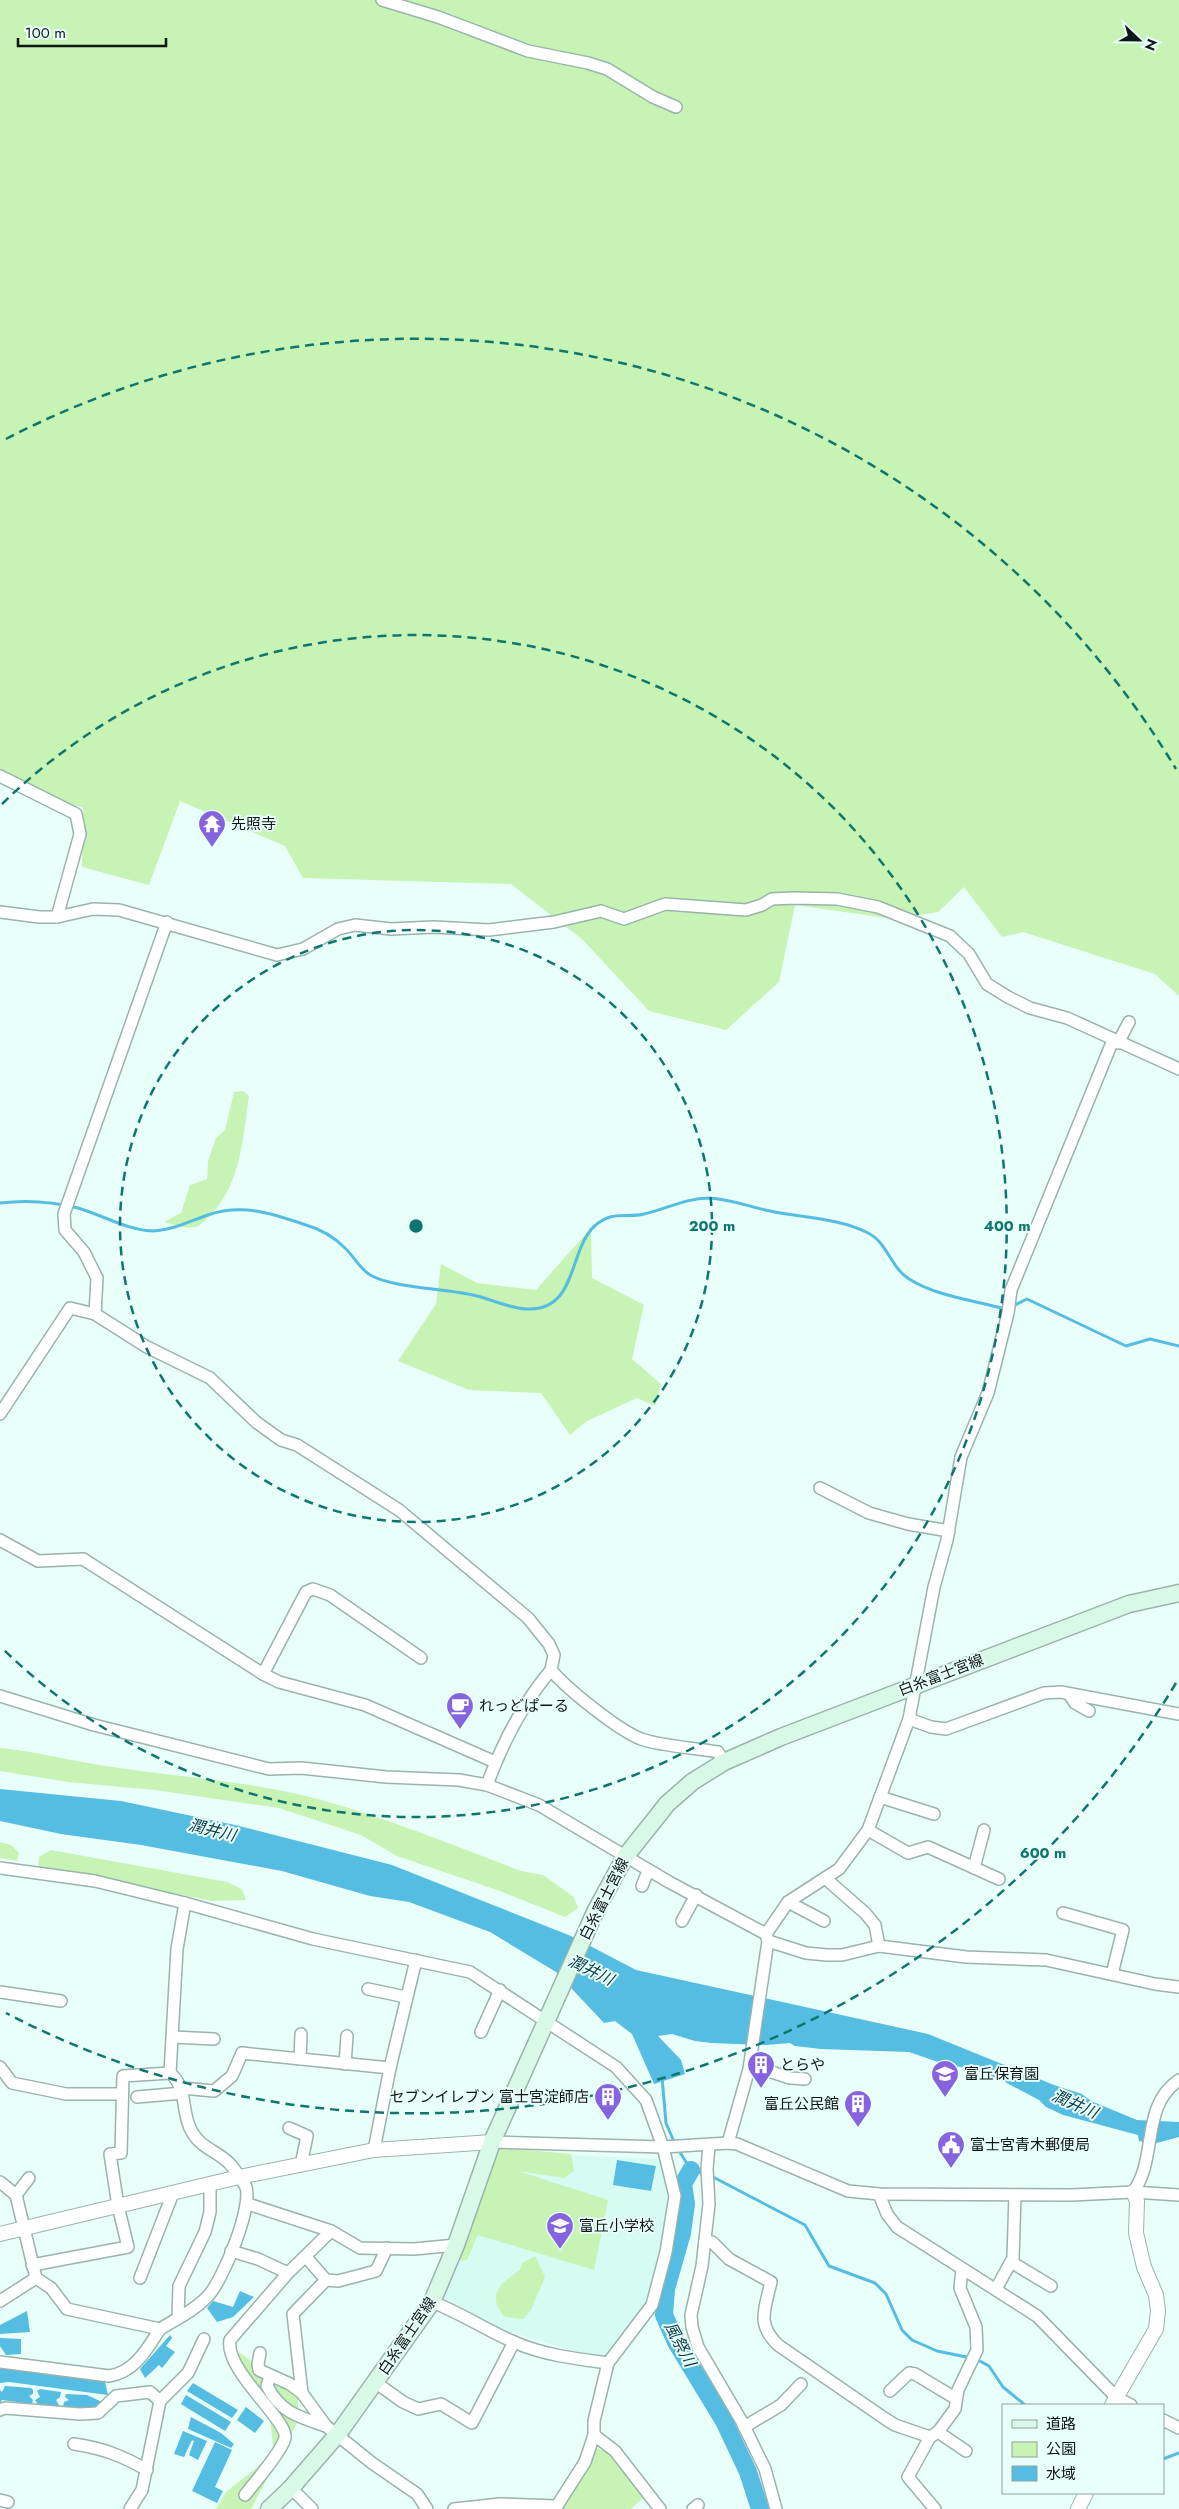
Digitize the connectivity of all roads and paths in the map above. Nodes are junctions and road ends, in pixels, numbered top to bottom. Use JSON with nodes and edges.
{"nodes":[{"id":1,"x":382,"y":0,"type":"edge"},
{"id":2,"x":676,"y":107,"type":"dead end"},
{"id":3,"x":0,"y":776,"type":"edge"},
{"id":4,"x":0,"y":912,"type":"edge"},
{"id":5,"x":57,"y":917,"type":"junction"},
{"id":6,"x":167,"y":922,"type":"junction"},
{"id":7,"x":1129,"y":1022,"type":"dead end"},
{"id":8,"x":1115,"y":1042,"type":"junction"},
{"id":9,"x":1179,"y":1070,"type":"edge"},
{"id":10,"x":95,"y":1314,"type":"junction"},
{"id":11,"x":0,"y":1414,"type":"edge"},
{"id":12,"x":820,"y":1488,"type":"dead end"},
{"id":13,"x":949,"y":1531,"type":"junction"},
{"id":14,"x":0,"y":1540,"type":"edge"},
{"id":15,"x":1179,"y":1593,"type":"edge"},
{"id":16,"x":421,"y":1658,"type":"dead end"},
{"id":17,"x":551,"y":1670,"type":"junction"},
{"id":18,"x":263,"y":1674,"type":"junction"},
{"id":19,"x":915,"y":1685,"type":"junction"},
{"id":20,"x":1069,"y":1694,"type":"junction"},
{"id":21,"x":0,"y":1696,"type":"edge"},
{"id":22,"x":1089,"y":1711,"type":"dead end"},
{"id":23,"x":1179,"y":1714,"type":"edge"},
{"id":24,"x":910,"y":1719,"type":"junction"},
{"id":25,"x":496,"y":1762,"type":"junction"},
{"id":26,"x":724,"y":1762,"type":"junction"},
{"id":27,"x":487,"y":1785,"type":"junction"},
{"id":28,"x":880,"y":1797,"type":"junction"},
{"id":29,"x":934,"y":1814,"type":"dead end"},
{"id":30,"x":868,"y":1830,"type":"junction"},
{"id":31,"x":984,"y":1830,"type":"dead end"},
{"id":32,"x":625,"y":1857,"type":"junction"},
{"id":33,"x":0,"y":1868,"type":"edge"},
{"id":34,"x":974,"y":1868,"type":"junction"},
{"id":35,"x":648,"y":1870,"type":"junction"},
{"id":36,"x":825,"y":1878,"type":"junction"},
{"id":37,"x":998,"y":1879,"type":"dead end"},
{"id":38,"x":642,"y":1886,"type":"dead end"},
{"id":39,"x":696,"y":1896,"type":"junction"},
{"id":40,"x":788,"y":1902,"type":"junction"},
{"id":41,"x":185,"y":1903,"type":"junction"},
{"id":42,"x":1063,"y":1913,"type":"dead end"},
{"id":43,"x":824,"y":1920,"type":"dead end"},
{"id":44,"x":682,"y":1921,"type":"dead end"},
{"id":45,"x":767,"y":1938,"type":"junction"},
{"id":46,"x":879,"y":1946,"type":"junction"},
{"id":47,"x":416,"y":1960,"type":"junction"},
{"id":48,"x":1112,"y":1974,"type":"junction"},
{"id":49,"x":1179,"y":1987,"type":"edge"},
{"id":50,"x":368,"y":1989,"type":"dead end"},
{"id":51,"x":500,"y":1990,"type":"junction"},
{"id":52,"x":0,"y":1992,"type":"edge"},
{"id":53,"x":406,"y":1997,"type":"junction"},
{"id":54,"x":62,"y":2001,"type":"dead end"},
{"id":55,"x":547,"y":2018,"type":"junction"},
{"id":56,"x":481,"y":2032,"type":"dead end"},
{"id":57,"x":301,"y":2034,"type":"dead end"},
{"id":58,"x":347,"y":2036,"type":"dead end"},
{"id":59,"x":173,"y":2037,"type":"junction"},
{"id":60,"x":214,"y":2039,"type":"dead end"},
{"id":61,"x":300,"y":2059,"type":"junction"},
{"id":62,"x":345,"y":2064,"type":"junction"},
{"id":63,"x":750,"y":2065,"type":"junction"},
{"id":64,"x":0,"y":2067,"type":"edge"},
{"id":65,"x":390,"y":2068,"type":"junction"},
{"id":66,"x":170,"y":2073,"type":"junction"},
{"id":67,"x":805,"y":2079,"type":"dead end"},
{"id":68,"x":1179,"y":2080,"type":"edge"},
{"id":69,"x":183,"y":2091,"type":"junction"},
{"id":70,"x":122,"y":2094,"type":"junction"},
{"id":71,"x":137,"y":2097,"type":"dead end"},
{"id":72,"x":289,"y":2128,"type":"dead end"},
{"id":73,"x":492,"y":2142,"type":"junction"},
{"id":74,"x":728,"y":2143,"type":"junction"},
{"id":75,"x":703,"y":2146,"type":"junction"},
{"id":76,"x":663,"y":2147,"type":"junction"},
{"id":77,"x":374,"y":2150,"type":"junction"},
{"id":78,"x":301,"y":2164,"type":"junction"},
{"id":79,"x":240,"y":2177,"type":"junction"},
{"id":80,"x":29,"y":2178,"type":"dead end"},
{"id":81,"x":0,"y":2182,"type":"edge"},
{"id":82,"x":210,"y":2184,"type":"junction"},
{"id":83,"x":1133,"y":2192,"type":"junction"},
{"id":84,"x":173,"y":2193,"type":"junction"},
{"id":85,"x":879,"y":2194,"type":"junction"},
{"id":86,"x":16,"y":2195,"type":"junction"},
{"id":87,"x":1014,"y":2195,"type":"junction"},
{"id":88,"x":1179,"y":2195,"type":"edge"},
{"id":89,"x":248,"y":2204,"type":"junction"},
{"id":90,"x":118,"y":2206,"type":"junction"},
{"id":91,"x":23,"y":2228,"type":"junction"},
{"id":92,"x":330,"y":2231,"type":"junction"},
{"id":93,"x":0,"y":2234,"type":"edge"},
{"id":94,"x":705,"y":2241,"type":"junction"},
{"id":95,"x":456,"y":2245,"type":"junction"},
{"id":96,"x":387,"y":2248,"type":"junction"},
{"id":97,"x":231,"y":2251,"type":"junction"},
{"id":98,"x":306,"y":2257,"type":"junction"},
{"id":99,"x":1011,"y":2262,"type":"junction"},
{"id":100,"x":32,"y":2265,"type":"junction"},
{"id":101,"x":962,"y":2269,"type":"junction"},
{"id":102,"x":288,"y":2273,"type":"junction"},
{"id":103,"x":36,"y":2278,"type":"junction"},
{"id":104,"x":140,"y":2278,"type":"dead end"},
{"id":105,"x":326,"y":2280,"type":"junction"},
{"id":106,"x":1051,"y":2286,"type":"dead end"},
{"id":107,"x":996,"y":2289,"type":"junction"},
{"id":108,"x":0,"y":2301,"type":"edge"},
{"id":109,"x":432,"y":2302,"type":"junction"},
{"id":110,"x":178,"y":2318,"type":"junction"},
{"id":111,"x":160,"y":2329,"type":"junction"},
{"id":112,"x":204,"y":2339,"type":"dead end"},
{"id":113,"x":514,"y":2342,"type":"junction"},
{"id":114,"x":260,"y":2353,"type":"dead end"},
{"id":115,"x":0,"y":2362,"type":"edge"},
{"id":116,"x":608,"y":2364,"type":"junction"},
{"id":117,"x":110,"y":2376,"type":"junction"},
{"id":118,"x":270,"y":2376,"type":"junction"},
{"id":119,"x":375,"y":2382,"type":"junction"},
{"id":120,"x":801,"y":2384,"type":"dead end"},
{"id":121,"x":890,"y":2391,"type":"dead end"},
{"id":122,"x":302,"y":2393,"type":"junction"},
{"id":123,"x":116,"y":2396,"type":"junction"},
{"id":124,"x":955,"y":2398,"type":"junction"},
{"id":125,"x":160,"y":2401,"type":"junction"},
{"id":126,"x":1115,"y":2402,"type":"edge"},
{"id":127,"x":0,"y":2410,"type":"edge"},
{"id":128,"x":1164,"y":2420,"type":"edge"},
{"id":129,"x":744,"y":2427,"type":"junction"},
{"id":130,"x":1179,"y":2428,"type":"edge"},
{"id":131,"x":332,"y":2430,"type":"junction"},
{"id":132,"x":934,"y":2434,"type":"junction"},
{"id":133,"x":594,"y":2435,"type":"junction"},
{"id":134,"x":74,"y":2444,"type":"dead end"},
{"id":135,"x":966,"y":2451,"type":"dead end"},
{"id":136,"x":147,"y":2470,"type":"junction"},
{"id":137,"x":291,"y":2488,"type":"junction"},
{"id":138,"x":1086,"y":2494,"type":"edge"},
{"id":139,"x":245,"y":2495,"type":"dead end"},
{"id":140,"x":556,"y":2507,"type":"edge"},
{"id":141,"x":130,"y":2509,"type":"edge"},
{"id":142,"x":269,"y":2509,"type":"edge"},
{"id":143,"x":312,"y":2509,"type":"edge"},
{"id":144,"x":427,"y":2509,"type":"edge"},
{"id":145,"x":454,"y":2509,"type":"edge"},
{"id":146,"x":660,"y":2509,"type":"edge"},
{"id":147,"x":776,"y":2509,"type":"edge"},
{"id":148,"x":934,"y":2509,"type":"edge"},
{"id":149,"x":1078,"y":2509,"type":"edge"}],
"edges":[{"from":1,"to":2,"type":"street"},
{"from":3,"to":5,"type":"street"},
{"from":4,"to":5,"type":"street"},
{"from":5,"to":6,"type":"street"},
{"from":6,"to":8,"type":"street"},
{"from":6,"to":10,"type":"street"},
{"from":7,"to":8,"type":"street"},
{"from":8,"to":9,"type":"street"},
{"from":8,"to":13,"type":"street"},
{"from":10,"to":11,"type":"street"},
{"from":10,"to":17,"type":"street"},
{"from":12,"to":13,"type":"street"},
{"from":13,"to":19,"type":"street"},
{"from":14,"to":18,"type":"street"},
{"from":15,"to":19,"type":"main road","name":"白糸富士宮線"},
{"from":16,"to":18,"type":"street"},
{"from":17,"to":25,"type":"street"},
{"from":17,"to":26,"type":"street"},
{"from":18,"to":25,"type":"street"},
{"from":19,"to":24,"type":"street"},
{"from":19,"to":26,"type":"main road","name":"白糸富士宮線"},
{"from":20,"to":22,"type":"street"},
{"from":20,"to":23,"type":"street"},
{"from":20,"to":24,"type":"street"},
{"from":21,"to":27,"type":"street"},
{"from":24,"to":28,"type":"street"},
{"from":25,"to":27,"type":"street"},
{"from":26,"to":32,"type":"main road","name":"白糸富士宮線"},
{"from":27,"to":32,"type":"street"},
{"from":28,"to":29,"type":"street"},
{"from":28,"to":30,"type":"street"},
{"from":30,"to":34,"type":"street"},
{"from":30,"to":36,"type":"street"},
{"from":31,"to":34,"type":"street"},
{"from":32,"to":35,"type":"street"},
{"from":32,"to":55,"type":"main road","name":"白糸富士宮線"},
{"from":33,"to":41,"type":"street"},
{"from":34,"to":37,"type":"street"},
{"from":35,"to":38,"type":"street"},
{"from":35,"to":39,"type":"street"},
{"from":36,"to":40,"type":"street"},
{"from":36,"to":46,"type":"street"},
{"from":39,"to":44,"type":"street"},
{"from":39,"to":45,"type":"street"},
{"from":40,"to":43,"type":"street"},
{"from":40,"to":45,"type":"street"},
{"from":41,"to":47,"type":"street"},
{"from":41,"to":59,"type":"street"},
{"from":42,"to":48,"type":"street"},
{"from":45,"to":46,"type":"street"},
{"from":45,"to":63,"type":"street"},
{"from":46,"to":48,"type":"street"},
{"from":47,"to":51,"type":"street"},
{"from":47,"to":53,"type":"street"},
{"from":48,"to":49,"type":"street"},
{"from":50,"to":53,"type":"street"},
{"from":51,"to":55,"type":"street"},
{"from":51,"to":56,"type":"street"},
{"from":52,"to":54,"type":"street"},
{"from":53,"to":65,"type":"street"},
{"from":55,"to":73,"type":"main road","name":"白糸富士宮線"},
{"from":55,"to":76,"type":"street"},
{"from":57,"to":61,"type":"street"},
{"from":58,"to":62,"type":"street"},
{"from":59,"to":60,"type":"street"},
{"from":59,"to":66,"type":"street"},
{"from":61,"to":62,"type":"street"},
{"from":61,"to":69,"type":"street"},
{"from":62,"to":65,"type":"street"},
{"from":63,"to":67,"type":"street"},
{"from":63,"to":74,"type":"street"},
{"from":64,"to":70,"type":"street"},
{"from":65,"to":77,"type":"street"},
{"from":66,"to":69,"type":"street"},
{"from":66,"to":70,"type":"street"},
{"from":68,"to":83,"type":"street"},
{"from":69,"to":71,"type":"street"},
{"from":69,"to":79,"type":"street"},
{"from":70,"to":90,"type":"street"},
{"from":72,"to":78,"type":"street"},
{"from":73,"to":76,"type":"street"},
{"from":73,"to":77,"type":"street"},
{"from":73,"to":95,"type":"main road","name":"白糸富士宮線"},
{"from":74,"to":75,"type":"street"},
{"from":74,"to":85,"type":"street"},
{"from":75,"to":76,"type":"street"},
{"from":75,"to":94,"type":"street"},
{"from":76,"to":116,"type":"street"},
{"from":77,"to":78,"type":"street"},
{"from":78,"to":79,"type":"street"},
{"from":79,"to":82,"type":"street"},
{"from":79,"to":89,"type":"street"},
{"from":80,"to":86,"type":"street"},
{"from":81,"to":86,"type":"street"},
{"from":82,"to":84,"type":"street"},
{"from":82,"to":110,"type":"street"},
{"from":83,"to":87,"type":"street"},
{"from":83,"to":88,"type":"street"},
{"from":83,"to":126,"type":"street"},
{"from":84,"to":90,"type":"street"},
{"from":84,"to":104,"type":"street"},
{"from":85,"to":87,"type":"street"},
{"from":85,"to":101,"type":"street"},
{"from":86,"to":91,"type":"street"},
{"from":87,"to":99,"type":"street"},
{"from":89,"to":92,"type":"street"},
{"from":89,"to":97,"type":"street"},
{"from":90,"to":91,"type":"street"},
{"from":90,"to":100,"type":"street"},
{"from":91,"to":93,"type":"street"},
{"from":91,"to":100,"type":"street"},
{"from":92,"to":96,"type":"street"},
{"from":92,"to":98,"type":"street"},
{"from":94,"to":129,"type":"street"},
{"from":94,"to":132,"type":"street"},
{"from":95,"to":96,"type":"street"},
{"from":95,"to":109,"type":"main road","name":"白糸富士宮線"},
{"from":96,"to":105,"type":"street"},
{"from":97,"to":102,"type":"street"},
{"from":97,"to":110,"type":"street"},
{"from":98,"to":102,"type":"street"},
{"from":98,"to":105,"type":"street"},
{"from":99,"to":106,"type":"street"},
{"from":99,"to":107,"type":"street"},
{"from":100,"to":103,"type":"street"},
{"from":101,"to":107,"type":"street"},
{"from":101,"to":124,"type":"street"},
{"from":102,"to":139,"type":"street"},
{"from":103,"to":108,"type":"street"},
{"from":103,"to":111,"type":"street"},
{"from":105,"to":122,"type":"street"},
{"from":107,"to":126,"type":"street"},
{"from":109,"to":113,"type":"street"},
{"from":109,"to":119,"type":"main road","name":"白糸富士宮線"},
{"from":110,"to":111,"type":"street"},
{"from":111,"to":117,"type":"street"},
{"from":112,"to":125,"type":"street"},
{"from":113,"to":116,"type":"street"},
{"from":113,"to":119,"type":"street"},
{"from":114,"to":118,"type":"street"},
{"from":115,"to":117,"type":"street"},
{"from":116,"to":133,"type":"street"},
{"from":117,"to":123,"type":"street"},
{"from":118,"to":122,"type":"street"},
{"from":118,"to":131,"type":"street"},
{"from":119,"to":131,"type":"main road","name":"白糸富士宮線"},
{"from":120,"to":129,"type":"street"},
{"from":121,"to":124,"type":"street"},
{"from":122,"to":131,"type":"street"},
{"from":123,"to":125,"type":"street"},
{"from":123,"to":127,"type":"street"},
{"from":124,"to":132,"type":"street"},
{"from":125,"to":136,"type":"street"},
{"from":128,"to":130,"type":"street"},
{"from":129,"to":147,"type":"street"},
{"from":131,"to":137,"type":"main road","name":"白糸富士宮線"},
{"from":131,"to":144,"type":"street"},
{"from":132,"to":135,"type":"street"},
{"from":132,"to":148,"type":"street"},
{"from":133,"to":140,"type":"street"},
{"from":133,"to":146,"type":"street"},
{"from":134,"to":136,"type":"street"},
{"from":136,"to":141,"type":"street"},
{"from":137,"to":142,"type":"main road","name":"白糸富士宮線"},
{"from":137,"to":143,"type":"street"},
{"from":138,"to":149,"type":"street"},
{"from":140,"to":145,"type":"street"}]}
